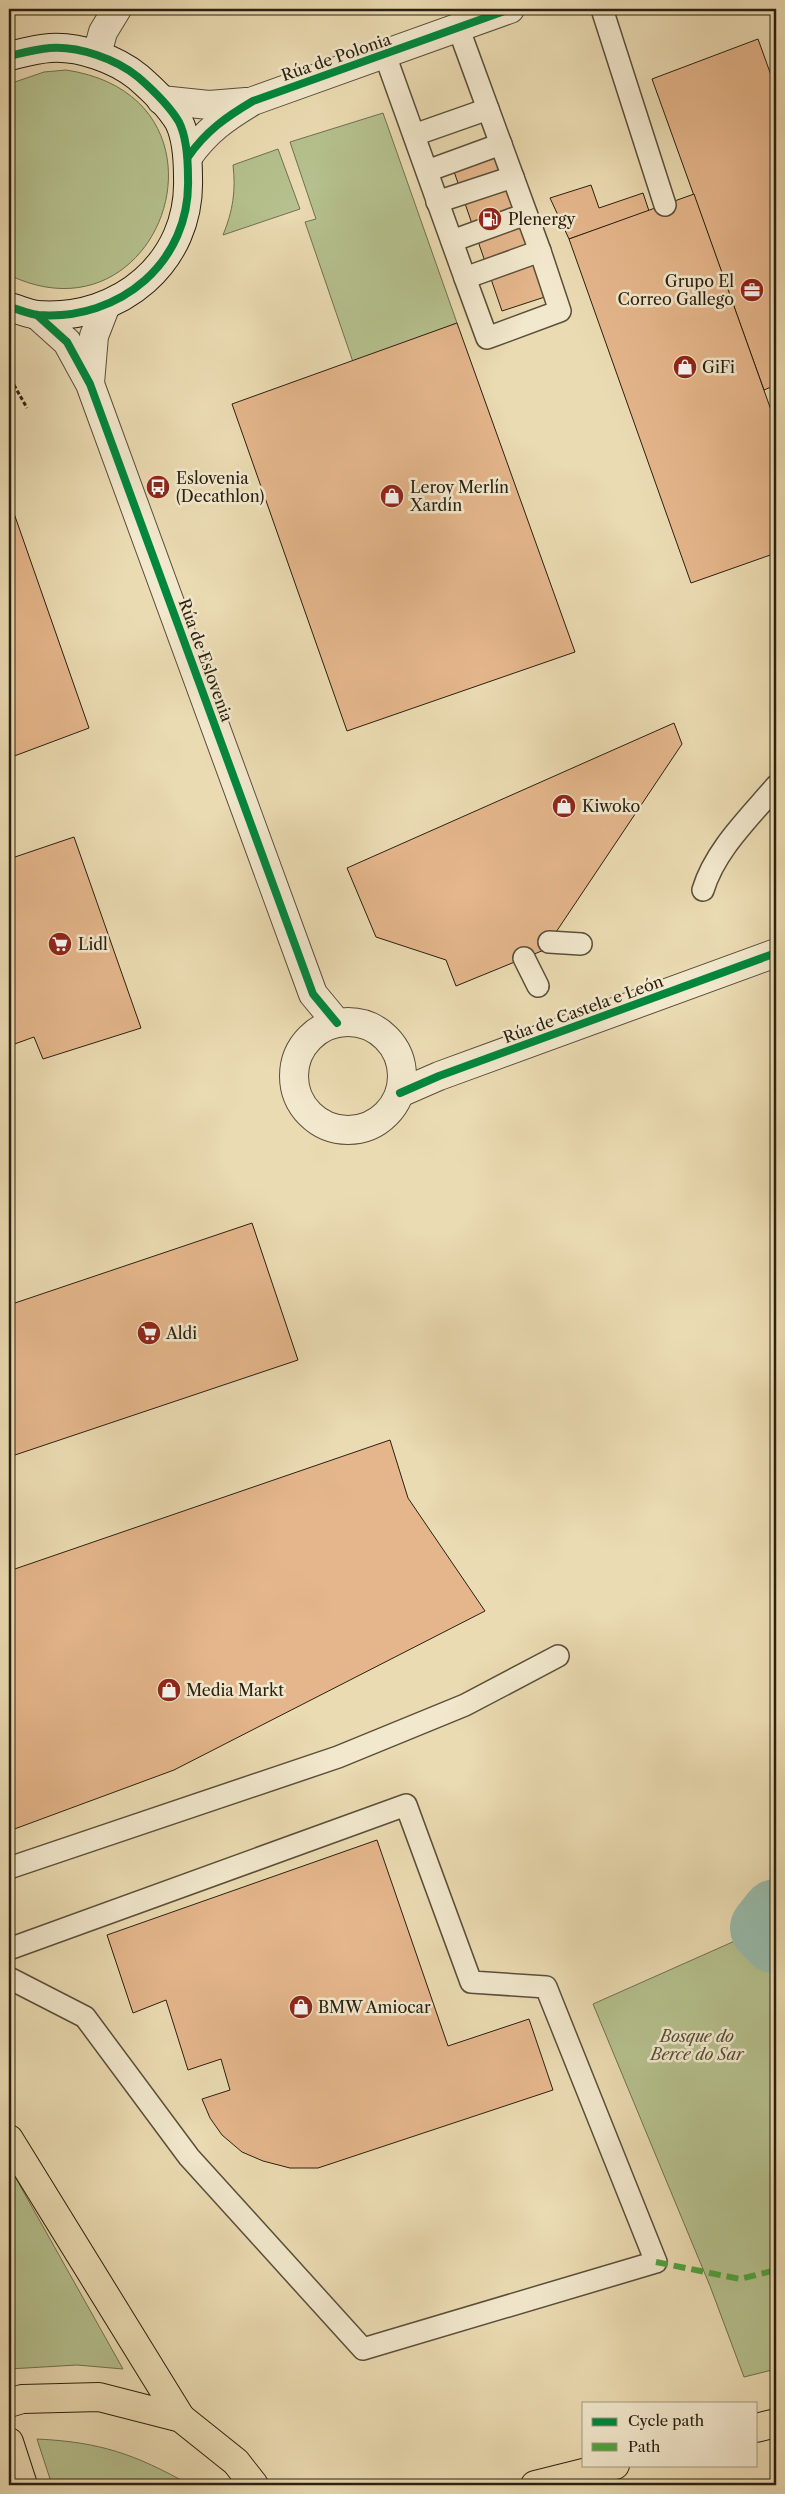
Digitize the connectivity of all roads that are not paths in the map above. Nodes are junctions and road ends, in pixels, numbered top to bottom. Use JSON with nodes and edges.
{"nodes":[{"id":1,"x":117,"y":9,"type":"edge"},
{"id":2,"x":510,"y":9,"type":"edge"},
{"id":3,"x":602,"y":9,"type":"edge"},
{"id":4,"x":458,"y":27,"type":"junction"},
{"id":5,"x":97,"y":54,"type":"junction"},
{"id":6,"x":385,"y":55,"type":"junction"},
{"id":7,"x":9,"y":56,"type":"edge"},
{"id":8,"x":162,"y":100,"type":"junction"},
{"id":9,"x":252,"y":101,"type":"junction"},
{"id":10,"x":488,"y":109,"type":"junction"},
{"id":11,"x":414,"y":135,"type":"junction"},
{"id":12,"x":501,"y":144,"type":"junction"},
{"id":13,"x":188,"y":157,"type":"junction"},
{"id":14,"x":426,"y":171,"type":"junction"},
{"id":15,"x":513,"y":177,"type":"junction"},
{"id":16,"x":438,"y":202,"type":"junction"},
{"id":17,"x":665,"y":205,"type":"dead end"},
{"id":18,"x":526,"y":214,"type":"junction"},
{"id":19,"x":452,"y":241,"type":"junction"},
{"id":20,"x":540,"y":251,"type":"junction"},
{"id":21,"x":465,"y":278,"type":"junction"},
{"id":22,"x":106,"y":305,"type":"junction"},
{"id":23,"x":9,"y":307,"type":"edge"},
{"id":24,"x":36,"y":315,"type":"junction"},
{"id":25,"x":90,"y":384,"type":"junction"},
{"id":26,"x":776,"y":786,"type":"edge"},
{"id":27,"x":703,"y":890,"type":"dead end"},
{"id":28,"x":549,"y":942,"type":"dead end"},
{"id":29,"x":581,"y":944,"type":"dead end"},
{"id":30,"x":776,"y":953,"type":"edge"},
{"id":31,"x":524,"y":958,"type":"dead end"},
{"id":32,"x":538,"y":986,"type":"dead end"},
{"id":33,"x":337,"y":1023,"type":"junction"},
{"id":34,"x":400,"y":1093,"type":"junction"},
{"id":35,"x":558,"y":1656,"type":"dead end"},
{"id":36,"x":9,"y":1868,"type":"edge"},
{"id":37,"x":9,"y":1949,"type":"edge"},
{"id":38,"x":9,"y":1978,"type":"edge"},
{"id":39,"x":9,"y":2139,"type":"edge"},
{"id":40,"x":9,"y":2403,"type":"edge"},
{"id":41,"x":180,"y":2418,"type":"junction"},
{"id":42,"x":776,"y":2423,"type":"edge"},
{"id":43,"x":758,"y":2428,"type":"edge"},
{"id":44,"x":9,"y":2442,"type":"edge"},
{"id":45,"x":236,"y":2462,"type":"junction"},
{"id":46,"x":610,"y":2466,"type":"edge"},
{"id":47,"x":24,"y":2485,"type":"edge"},
{"id":48,"x":254,"y":2485,"type":"edge"},
{"id":49,"x":274,"y":2485,"type":"edge"},
{"id":50,"x":535,"y":2485,"type":"edge"}],
"edges":[{"from":1,"to":5,"type":"street"},
{"from":2,"to":4,"type":"street","name":"Rúa de Polonia"},
{"from":3,"to":17,"type":"lane"},
{"from":4,"to":6,"type":"street","name":"Rúa de Polonia"},
{"from":4,"to":10,"type":"lane"},
{"from":5,"to":7,"type":"street"},
{"from":5,"to":8,"type":"street"},
{"from":6,"to":9,"type":"street","name":"Rúa de Polonia"},
{"from":6,"to":11,"type":"lane"},
{"from":8,"to":9,"type":"street","name":"Rúa de Polonia"},
{"from":8,"to":13,"type":"street"},
{"from":9,"to":13,"type":"street","name":"Rúa de Polonia"},
{"from":10,"to":11,"type":"lane"},
{"from":10,"to":12,"type":"lane"},
{"from":11,"to":14,"type":"lane"},
{"from":12,"to":14,"type":"lane"},
{"from":12,"to":15,"type":"lane"},
{"from":13,"to":22,"type":"street"},
{"from":14,"to":16,"type":"lane"},
{"from":15,"to":16,"type":"lane"},
{"from":15,"to":18,"type":"lane"},
{"from":16,"to":19,"type":"lane"},
{"from":18,"to":19,"type":"lane"},
{"from":18,"to":20,"type":"lane"},
{"from":19,"to":21,"type":"lane"},
{"from":20,"to":21,"type":"lane"},
{"from":20,"to":21,"type":"lane"},
{"from":22,"to":24,"type":"street"},
{"from":22,"to":25,"type":"street","name":"Rúa de Eslovenia"},
{"from":23,"to":24,"type":"street"},
{"from":24,"to":25,"type":"street","name":"Rúa de Eslovenia"},
{"from":25,"to":33,"type":"street","name":"Rúa de Eslovenia"},
{"from":26,"to":27,"type":"lane"},
{"from":28,"to":29,"type":"lane"},
{"from":30,"to":34,"type":"street","name":"Rúa de Castela e León"},
{"from":31,"to":32,"type":"lane"},
{"from":33,"to":34,"type":"street"},
{"from":33,"to":34,"type":"street"},
{"from":35,"to":36,"type":"lane"},
{"from":37,"to":38,"type":"lane"},
{"from":39,"to":41,"type":"highway"},
{"from":40,"to":41,"type":"highway"},
{"from":41,"to":45,"type":"highway"},
{"from":42,"to":43,"type":"highway"},
{"from":44,"to":47,"type":"highway"},
{"from":45,"to":48,"type":"highway"},
{"from":45,"to":49,"type":"highway"},
{"from":46,"to":50,"type":"highway"}]}
